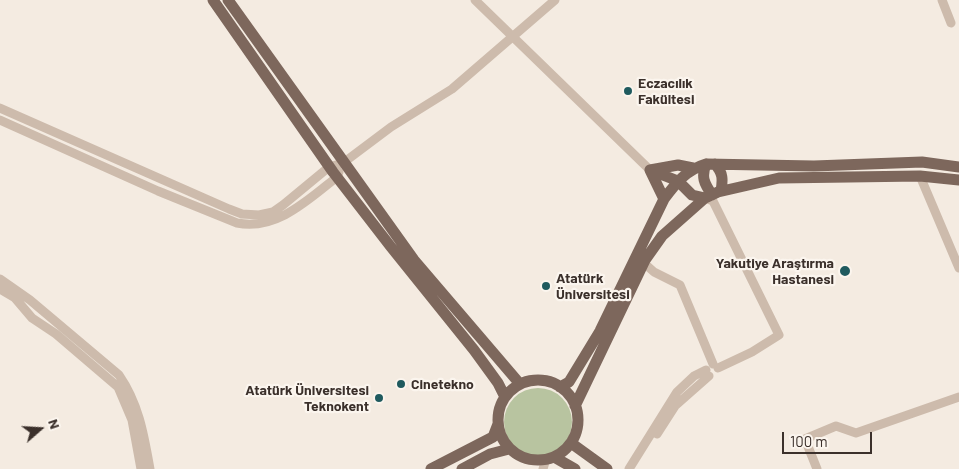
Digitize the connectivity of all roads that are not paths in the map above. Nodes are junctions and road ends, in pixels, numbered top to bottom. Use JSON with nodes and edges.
{"nodes":[{"id":1,"x":213,"y":0,"type":"edge"},
{"id":2,"x":228,"y":0,"type":"edge"},
{"id":3,"x":474,"y":0,"type":"edge"},
{"id":4,"x":555,"y":0,"type":"edge"},
{"id":5,"x":942,"y":0,"type":"edge"},
{"id":6,"x":951,"y":23,"type":"dead end"},
{"id":7,"x":512,"y":35,"type":"junction"},
{"id":8,"x":0,"y":108,"type":"edge"},
{"id":9,"x":0,"y":120,"type":"edge"},
{"id":10,"x":343,"y":163,"type":"junction"},
{"id":11,"x":710,"y":164,"type":"junction"},
{"id":12,"x":329,"y":167,"type":"junction"},
{"id":13,"x":959,"y":167,"type":"edge"},
{"id":14,"x":693,"y":168,"type":"junction"},
{"id":15,"x":650,"y":170,"type":"junction"},
{"id":16,"x":920,"y":176,"type":"junction"},
{"id":17,"x":337,"y":177,"type":"junction"},
{"id":18,"x":959,"y":180,"type":"edge"},
{"id":19,"x":678,"y":181,"type":"junction"},
{"id":20,"x":713,"y":196,"type":"junction"},
{"id":21,"x":664,"y":199,"type":"junction"},
{"id":22,"x":644,"y":263,"type":"junction"},
{"id":23,"x":959,"y":268,"type":"edge"},
{"id":24,"x":0,"y":279,"type":"edge"},
{"id":25,"x":0,"y":289,"type":"edge"},
{"id":26,"x":37,"y":306,"type":"junction"},
{"id":27,"x":45,"y":313,"type":"junction"},
{"id":28,"x":29,"y":314,"type":"junction"},
{"id":29,"x":36,"y":321,"type":"junction"},
{"id":30,"x":711,"y":369,"type":"junction"},
{"id":31,"x":520,"y":384,"type":"junction"},
{"id":32,"x":560,"y":387,"type":"junction"},
{"id":33,"x":505,"y":397,"type":"junction"},
{"id":34,"x":959,"y":397,"type":"edge"},
{"id":35,"x":575,"y":406,"type":"junction"},
{"id":36,"x":498,"y":424,"type":"junction"},
{"id":37,"x":571,"y":443,"type":"junction"},
{"id":38,"x":509,"y":448,"type":"junction"},
{"id":39,"x":548,"y":462,"type":"edge"},
{"id":40,"x":141,"y":469,"type":"edge"},
{"id":41,"x":150,"y":469,"type":"edge"},
{"id":42,"x":430,"y":469,"type":"edge"},
{"id":43,"x":462,"y":469,"type":"edge"},
{"id":44,"x":575,"y":469,"type":"edge"},
{"id":45,"x":607,"y":469,"type":"edge"},
{"id":46,"x":629,"y":469,"type":"edge"},
{"id":47,"x":637,"y":469,"type":"edge"},
{"id":48,"x":817,"y":469,"type":"edge"}],
"edges":[{"from":1,"to":12,"type":"main road"},
{"from":2,"to":10,"type":"main road"},
{"from":3,"to":7,"type":"street"},
{"from":4,"to":7,"type":"street"},
{"from":5,"to":6,"type":"street"},
{"from":7,"to":10,"type":"street"},
{"from":7,"to":15,"type":"street"},
{"from":8,"to":12,"type":"street"},
{"from":9,"to":17,"type":"street"},
{"from":10,"to":12,"type":"street"},
{"from":10,"to":17,"type":"street"},
{"from":10,"to":31,"type":"main road"},
{"from":11,"to":13,"type":"main road"},
{"from":11,"to":14,"type":"main road"},
{"from":11,"to":20,"type":"main road"},
{"from":11,"to":20,"type":"main road"},
{"from":12,"to":17,"type":"main road"},
{"from":14,"to":15,"type":"main road"},
{"from":14,"to":19,"type":"main road"},
{"from":15,"to":19,"type":"main road"},
{"from":15,"to":21,"type":"main road"},
{"from":16,"to":18,"type":"main road"},
{"from":16,"to":20,"type":"main road"},
{"from":16,"to":23,"type":"street"},
{"from":17,"to":33,"type":"main road"},
{"from":19,"to":20,"type":"main road"},
{"from":19,"to":21,"type":"main road"},
{"from":20,"to":22,"type":"main road"},
{"from":20,"to":30,"type":"street"},
{"from":21,"to":32,"type":"main road"},
{"from":22,"to":30,"type":"street"},
{"from":22,"to":35,"type":"main road"},
{"from":24,"to":26,"type":"street"},
{"from":25,"to":28,"type":"street"},
{"from":26,"to":27,"type":"street"},
{"from":26,"to":28,"type":"street"},
{"from":27,"to":29,"type":"street"},
{"from":27,"to":41,"type":"street"},
{"from":28,"to":29,"type":"street"},
{"from":29,"to":40,"type":"street"},
{"from":30,"to":46,"type":"street"},
{"from":30,"to":47,"type":"street"},
{"from":31,"to":32,"type":"main road"},
{"from":31,"to":33,"type":"main road"},
{"from":32,"to":35,"type":"main road"},
{"from":33,"to":36,"type":"main road"},
{"from":34,"to":48,"type":"street"},
{"from":35,"to":37,"type":"main road"},
{"from":36,"to":38,"type":"main road"},
{"from":36,"to":42,"type":"main road"},
{"from":37,"to":39,"type":"main road"},
{"from":37,"to":45,"type":"main road"},
{"from":38,"to":39,"type":"main road"},
{"from":38,"to":43,"type":"main road"},
{"from":39,"to":44,"type":"main road"}]}
